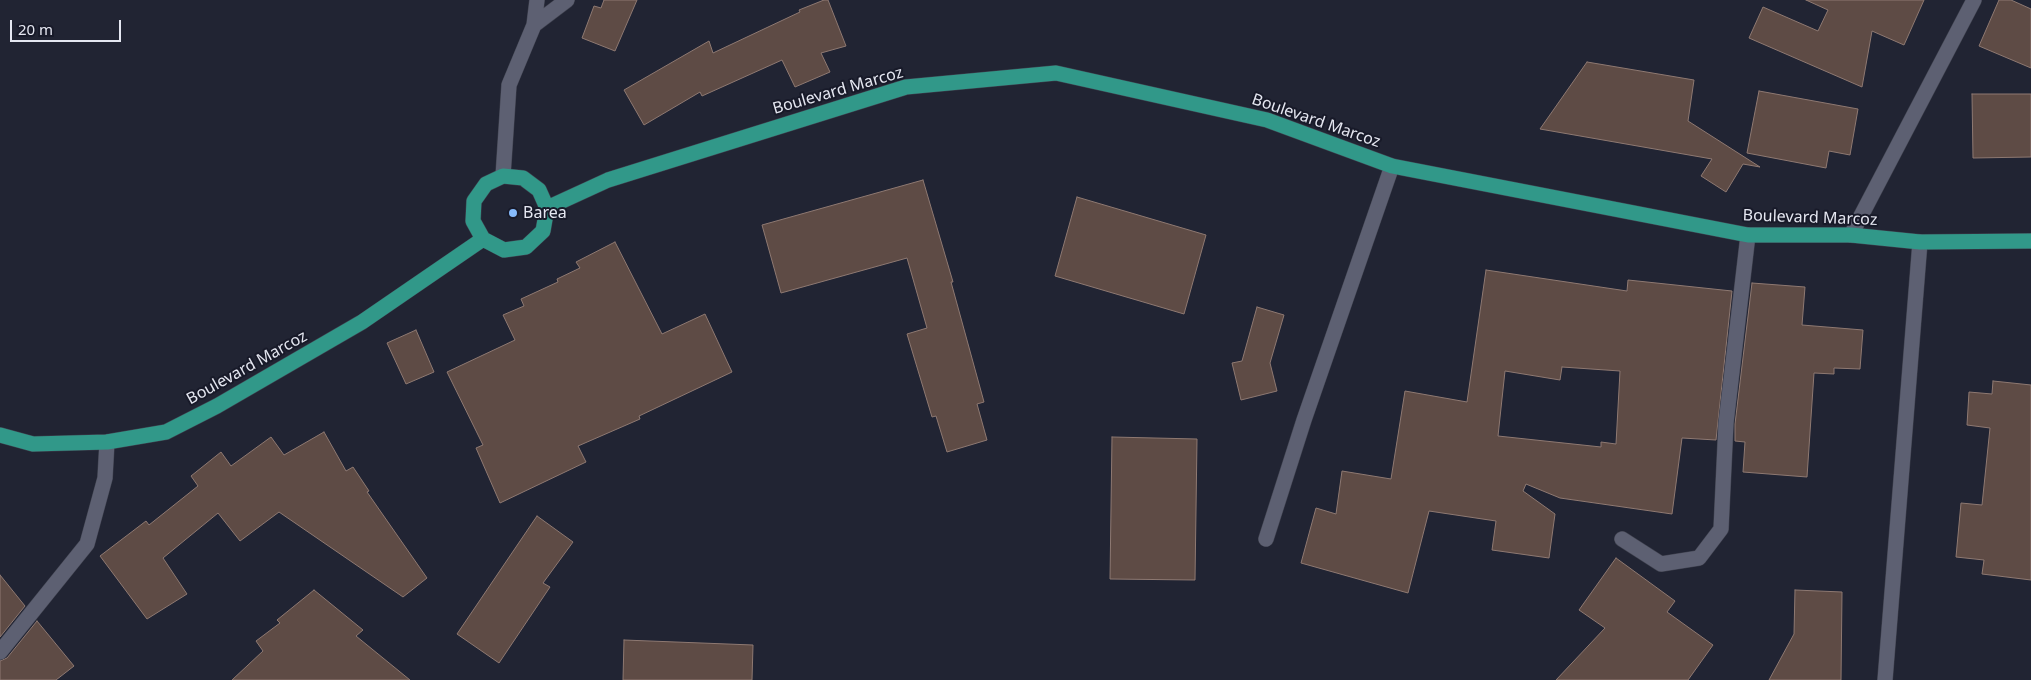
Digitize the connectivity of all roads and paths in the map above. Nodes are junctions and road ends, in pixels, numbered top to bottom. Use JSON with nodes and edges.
{"nodes":[{"id":1,"x":537,"y":0,"type":"edge"},
{"id":2,"x":567,"y":0,"type":"edge"},
{"id":3,"x":1974,"y":0,"type":"edge"},
{"id":4,"x":534,"y":25,"type":"junction"},
{"id":5,"x":1392,"y":166,"type":"junction"},
{"id":6,"x":504,"y":176,"type":"junction"},
{"id":7,"x":547,"y":208,"type":"junction"},
{"id":8,"x":1748,"y":235,"type":"junction"},
{"id":9,"x":1851,"y":235,"type":"junction"},
{"id":10,"x":483,"y":239,"type":"junction"},
{"id":11,"x":2031,"y":241,"type":"edge"},
{"id":12,"x":1920,"y":242,"type":"junction"},
{"id":13,"x":0,"y":435,"type":"edge"},
{"id":14,"x":107,"y":442,"type":"junction"},
{"id":15,"x":1266,"y":539,"type":"dead end"},
{"id":16,"x":1622,"y":539,"type":"dead end"},
{"id":17,"x":0,"y":652,"type":"edge"},
{"id":18,"x":1885,"y":680,"type":"edge"}],
"edges":[{"from":1,"to":4,"type":"street"},
{"from":2,"to":4,"type":"street"},
{"from":3,"to":9,"type":"street"},
{"from":4,"to":6,"type":"street"},
{"from":5,"to":7,"type":"main road","name":"Boulevard Marcoz"},
{"from":5,"to":8,"type":"main road","name":"Boulevard Marcoz"},
{"from":5,"to":15,"type":"street"},
{"from":6,"to":7,"type":"main road"},
{"from":6,"to":10,"type":"main road"},
{"from":7,"to":10,"type":"main road"},
{"from":8,"to":9,"type":"main road","name":"Boulevard Marcoz"},
{"from":8,"to":16,"type":"street"},
{"from":9,"to":12,"type":"main road","name":"Boulevard Marcoz"},
{"from":10,"to":14,"type":"main road","name":"Boulevard Marcoz"},
{"from":11,"to":12,"type":"main road","name":"Boulevard Marcoz"},
{"from":12,"to":18,"type":"street"},
{"from":13,"to":14,"type":"main road","name":"Boulevard Marcoz"},
{"from":14,"to":17,"type":"street"}]}
